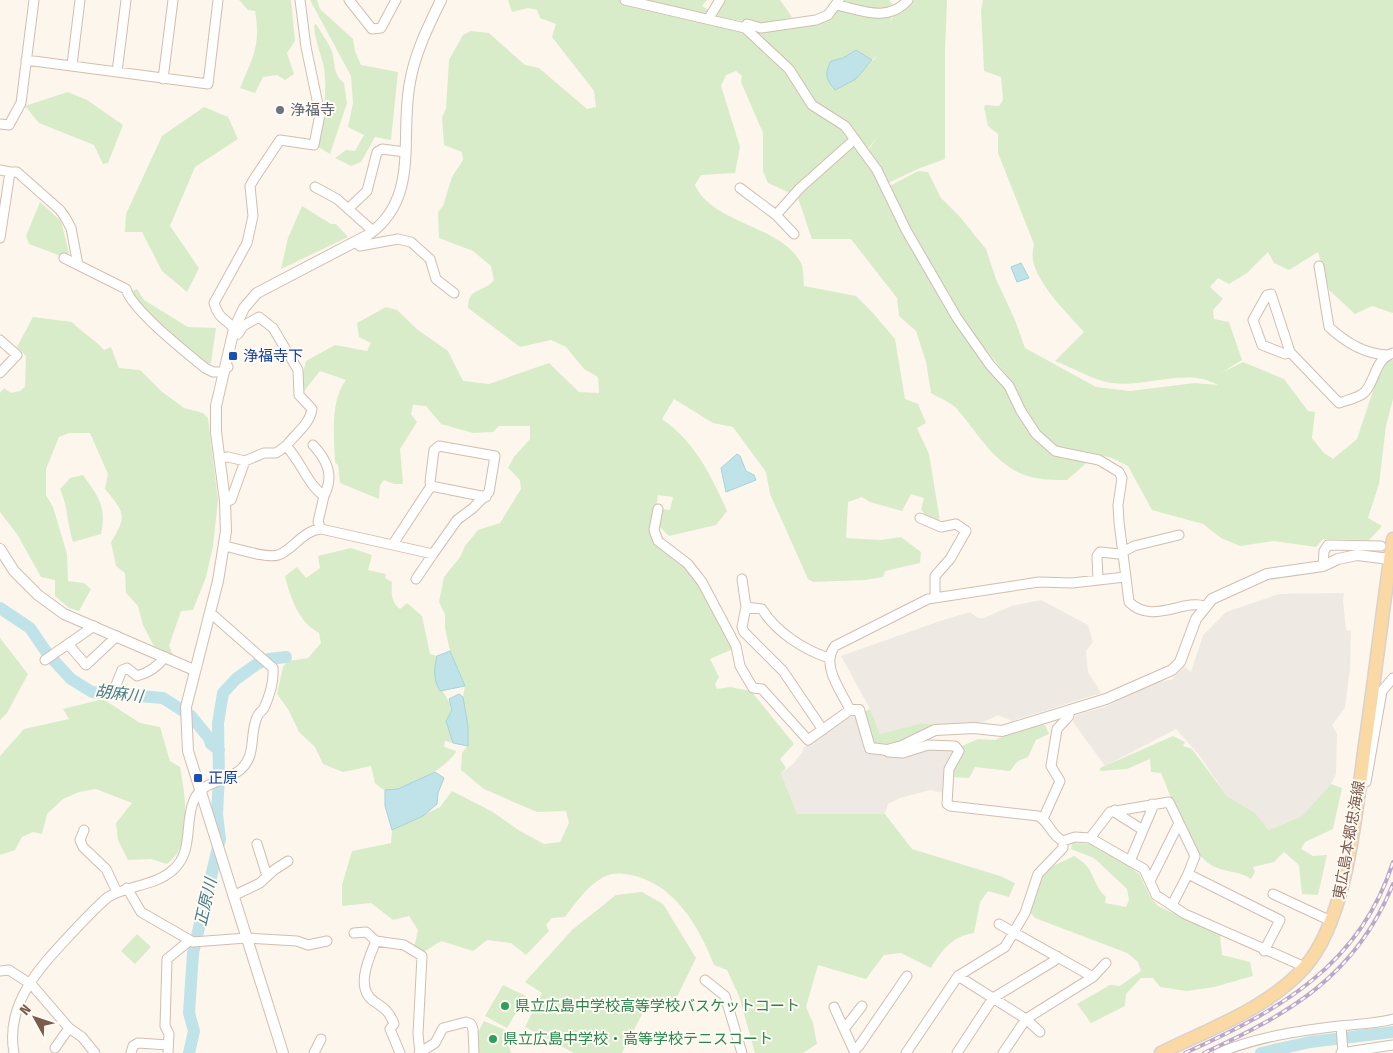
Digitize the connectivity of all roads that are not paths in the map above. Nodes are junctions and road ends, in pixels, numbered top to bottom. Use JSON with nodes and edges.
{"nodes":[{"id":1,"x":34,"y":0,"type":"edge"},
{"id":2,"x":80,"y":0,"type":"edge"},
{"id":3,"x":126,"y":0,"type":"edge"},
{"id":4,"x":173,"y":0,"type":"edge"},
{"id":5,"x":218,"y":0,"type":"edge"},
{"id":6,"x":300,"y":0,"type":"edge"},
{"id":7,"x":396,"y":0,"type":"edge"},
{"id":8,"x":440,"y":0,"type":"edge"},
{"id":9,"x":626,"y":0,"type":"edge"},
{"id":10,"x":720,"y":0,"type":"edge"},
{"id":11,"x":908,"y":0,"type":"edge"},
{"id":12,"x":353,"y":2,"type":"edge"},
{"id":13,"x":838,"y":2,"type":"edge"},
{"id":14,"x":709,"y":18,"type":"junction"},
{"id":15,"x":745,"y":28,"type":"junction"},
{"id":16,"x":26,"y":60,"type":"junction"},
{"id":17,"x":72,"y":65,"type":"junction"},
{"id":18,"x":117,"y":72,"type":"junction"},
{"id":19,"x":163,"y":79,"type":"junction"},
{"id":20,"x":0,"y":124,"type":"edge"},
{"id":21,"x":855,"y":139,"type":"junction"},
{"id":22,"x":404,"y":152,"type":"junction"},
{"id":23,"x":5,"y":171,"type":"edge"},
{"id":24,"x":315,"y":187,"type":"dead end"},
{"id":25,"x":740,"y":188,"type":"dead end"},
{"id":26,"x":348,"y":209,"type":"junction"},
{"id":27,"x":776,"y":215,"type":"junction"},
{"id":28,"x":373,"y":231,"type":"junction"},
{"id":29,"x":794,"y":234,"type":"dead end"},
{"id":30,"x":0,"y":238,"type":"edge"},
{"id":31,"x":355,"y":242,"type":"junction"},
{"id":32,"x":64,"y":258,"type":"dead end"},
{"id":33,"x":78,"y":265,"type":"junction"},
{"id":34,"x":1319,"y":266,"type":"dead end"},
{"id":35,"x":454,"y":293,"type":"dead end"},
{"id":36,"x":236,"y":331,"type":"junction"},
{"id":37,"x":0,"y":340,"type":"edge"},
{"id":38,"x":1290,"y":352,"type":"junction"},
{"id":39,"x":1390,"y":354,"type":"edge"},
{"id":40,"x":222,"y":372,"type":"junction"},
{"id":41,"x":0,"y":373,"type":"edge"},
{"id":42,"x":313,"y":445,"type":"dead end"},
{"id":43,"x":286,"y":446,"type":"junction"},
{"id":44,"x":220,"y":458,"type":"junction"},
{"id":45,"x":245,"y":461,"type":"junction"},
{"id":46,"x":432,"y":486,"type":"junction"},
{"id":47,"x":324,"y":496,"type":"junction"},
{"id":48,"x":486,"y":497,"type":"junction"},
{"id":49,"x":225,"y":501,"type":"junction"},
{"id":50,"x":658,"y":509,"type":"dead end"},
{"id":51,"x":920,"y":518,"type":"dead end"},
{"id":52,"x":321,"y":529,"type":"junction"},
{"id":53,"x":1179,"y":535,"type":"dead end"},
{"id":54,"x":1393,"y":539,"type":"edge"},
{"id":55,"x":393,"y":544,"type":"junction"},
{"id":56,"x":224,"y":546,"type":"junction"},
{"id":57,"x":1381,"y":546,"type":"dead end"},
{"id":58,"x":0,"y":549,"type":"edge"},
{"id":59,"x":1122,"y":552,"type":"junction"},
{"id":60,"x":433,"y":554,"type":"junction"},
{"id":61,"x":1390,"y":560,"type":"junction"},
{"id":62,"x":1324,"y":566,"type":"junction"},
{"id":63,"x":1125,"y":577,"type":"junction"},
{"id":64,"x":416,"y":579,"type":"dead end"},
{"id":65,"x":742,"y":579,"type":"dead end"},
{"id":66,"x":1098,"y":580,"type":"junction"},
{"id":67,"x":935,"y":598,"type":"junction"},
{"id":68,"x":1204,"y":606,"type":"junction"},
{"id":69,"x":746,"y":607,"type":"junction"},
{"id":70,"x":210,"y":615,"type":"junction"},
{"id":71,"x":94,"y":626,"type":"junction"},
{"id":72,"x":117,"y":636,"type":"junction"},
{"id":73,"x":68,"y":644,"type":"junction"},
{"id":74,"x":165,"y":657,"type":"junction"},
{"id":75,"x":829,"y":658,"type":"junction"},
{"id":76,"x":45,"y":660,"type":"dead end"},
{"id":77,"x":194,"y":670,"type":"junction"},
{"id":78,"x":1393,"y":678,"type":"edge"},
{"id":79,"x":114,"y":690,"type":"dead end"},
{"id":80,"x":850,"y":710,"type":"junction"},
{"id":81,"x":1068,"y":711,"type":"junction"},
{"id":82,"x":823,"y":730,"type":"junction"},
{"id":83,"x":887,"y":750,"type":"junction"},
{"id":84,"x":1360,"y":782,"type":"junction"},
{"id":85,"x":199,"y":791,"type":"junction"},
{"id":86,"x":1152,"y":804,"type":"junction"},
{"id":87,"x":1115,"y":810,"type":"junction"},
{"id":88,"x":1043,"y":819,"type":"junction"},
{"id":89,"x":1180,"y":825,"type":"junction"},
{"id":90,"x":84,"y":830,"type":"dead end"},
{"id":91,"x":1143,"y":830,"type":"junction"},
{"id":92,"x":1090,"y":838,"type":"junction"},
{"id":93,"x":1063,"y":841,"type":"junction"},
{"id":94,"x":258,"y":844,"type":"dead end"},
{"id":95,"x":288,"y":861,"type":"dead end"},
{"id":96,"x":1130,"y":861,"type":"junction"},
{"id":97,"x":1188,"y":874,"type":"junction"},
{"id":98,"x":267,"y":876,"type":"junction"},
{"id":99,"x":1150,"y":881,"type":"junction"},
{"id":100,"x":127,"y":888,"type":"junction"},
{"id":101,"x":117,"y":892,"type":"junction"},
{"id":102,"x":1273,"y":894,"type":"dead end"},
{"id":103,"x":233,"y":896,"type":"junction"},
{"id":104,"x":1172,"y":906,"type":"junction"},
{"id":105,"x":1331,"y":921,"type":"junction"},
{"id":106,"x":1000,"y":924,"type":"dead end"},
{"id":107,"x":354,"y":933,"type":"dead end"},
{"id":108,"x":1014,"y":933,"type":"junction"},
{"id":109,"x":246,"y":938,"type":"junction"},
{"id":110,"x":189,"y":941,"type":"junction"},
{"id":111,"x":327,"y":941,"type":"dead end"},
{"id":112,"x":376,"y":941,"type":"junction"},
{"id":113,"x":1264,"y":951,"type":"junction"},
{"id":114,"x":1057,"y":956,"type":"junction"},
{"id":115,"x":1106,"y":963,"type":"dead end"},
{"id":116,"x":1305,"y":967,"type":"junction"},
{"id":117,"x":0,"y":971,"type":"edge"},
{"id":118,"x":907,"y":976,"type":"dead end"},
{"id":119,"x":958,"y":976,"type":"junction"},
{"id":120,"x":1093,"y":977,"type":"junction"},
{"id":121,"x":705,"y":980,"type":"dead end"},
{"id":122,"x":28,"y":983,"type":"junction"},
{"id":123,"x":992,"y":998,"type":"junction"},
{"id":124,"x":862,"y":1006,"type":"dead end"},
{"id":125,"x":834,"y":1007,"type":"dead end"},
{"id":126,"x":1026,"y":1019,"type":"junction"},
{"id":127,"x":1393,"y":1019,"type":"edge"},
{"id":128,"x":1341,"y":1026,"type":"junction"},
{"id":129,"x":68,"y":1028,"type":"junction"},
{"id":130,"x":844,"y":1029,"type":"junction"},
{"id":131,"x":1040,"y":1032,"type":"dead end"},
{"id":132,"x":321,"y":1039,"type":"dead end"},
{"id":133,"x":1393,"y":1045,"type":"edge"},
{"id":134,"x":55,"y":1048,"type":"dead end"},
{"id":135,"x":168,"y":1049,"type":"edge"},
{"id":136,"x":854,"y":1051,"type":"edge"},
{"id":137,"x":14,"y":1053,"type":"edge"},
{"id":138,"x":95,"y":1053,"type":"edge"},
{"id":139,"x":132,"y":1053,"type":"edge"},
{"id":140,"x":282,"y":1053,"type":"edge"},
{"id":141,"x":314,"y":1053,"type":"edge"},
{"id":142,"x":400,"y":1053,"type":"edge"},
{"id":143,"x":420,"y":1053,"type":"edge"},
{"id":144,"x":474,"y":1053,"type":"edge"},
{"id":145,"x":742,"y":1053,"type":"edge"},
{"id":146,"x":906,"y":1053,"type":"edge"},
{"id":147,"x":957,"y":1053,"type":"edge"},
{"id":148,"x":1004,"y":1053,"type":"edge"},
{"id":149,"x":1161,"y":1053,"type":"edge"},
{"id":150,"x":1218,"y":1053,"type":"edge"},
{"id":151,"x":1342,"y":1053,"type":"edge"}],
"edges":[{"from":1,"to":16,"type":"street"},
{"from":2,"to":17,"type":"street"},
{"from":3,"to":18,"type":"street"},
{"from":4,"to":19,"type":"street"},
{"from":5,"to":19,"type":"street"},
{"from":6,"to":36,"type":"street"},
{"from":7,"to":12,"type":"street"},
{"from":8,"to":22,"type":"street"},
{"from":9,"to":14,"type":"street"},
{"from":10,"to":14,"type":"street"},
{"from":11,"to":13,"type":"street"},
{"from":13,"to":15,"type":"street"},
{"from":14,"to":15,"type":"street"},
{"from":15,"to":21,"type":"street"},
{"from":16,"to":17,"type":"street"},
{"from":16,"to":20,"type":"street"},
{"from":17,"to":18,"type":"street"},
{"from":18,"to":19,"type":"street"},
{"from":21,"to":27,"type":"street"},
{"from":21,"to":59,"type":"street"},
{"from":22,"to":26,"type":"street"},
{"from":22,"to":28,"type":"street"},
{"from":23,"to":30,"type":"street"},
{"from":23,"to":33,"type":"street"},
{"from":24,"to":26,"type":"street"},
{"from":25,"to":27,"type":"street"},
{"from":26,"to":28,"type":"street"},
{"from":27,"to":29,"type":"street"},
{"from":28,"to":31,"type":"street"},
{"from":31,"to":35,"type":"street"},
{"from":31,"to":36,"type":"street"},
{"from":32,"to":33,"type":"street"},
{"from":33,"to":40,"type":"street"},
{"from":34,"to":39,"type":"street"},
{"from":36,"to":40,"type":"street"},
{"from":36,"to":43,"type":"street"},
{"from":37,"to":41,"type":"street"},
{"from":38,"to":38,"type":"street"},
{"from":38,"to":39,"type":"street"},
{"from":40,"to":44,"type":"street"},
{"from":42,"to":47,"type":"street"},
{"from":43,"to":45,"type":"street"},
{"from":43,"to":47,"type":"street"},
{"from":44,"to":45,"type":"street"},
{"from":44,"to":49,"type":"street"},
{"from":45,"to":49,"type":"street"},
{"from":46,"to":48,"type":"street"},
{"from":46,"to":48,"type":"street"},
{"from":46,"to":55,"type":"street"},
{"from":47,"to":52,"type":"street"},
{"from":48,"to":60,"type":"street"},
{"from":49,"to":56,"type":"street"},
{"from":50,"to":82,"type":"street"},
{"from":51,"to":67,"type":"street"},
{"from":52,"to":55,"type":"street"},
{"from":52,"to":56,"type":"street"},
{"from":53,"to":59,"type":"street"},
{"from":54,"to":61,"type":"main road","name":"東広島本郷忠海線"},
{"from":55,"to":60,"type":"street"},
{"from":56,"to":70,"type":"street"},
{"from":57,"to":62,"type":"street"},
{"from":58,"to":71,"type":"street"},
{"from":59,"to":63,"type":"street"},
{"from":59,"to":66,"type":"street"},
{"from":60,"to":64,"type":"street"},
{"from":61,"to":62,"type":"street"},
{"from":61,"to":84,"type":"main road","name":"東広島本郷忠海線"},
{"from":62,"to":68,"type":"street"},
{"from":63,"to":66,"type":"street"},
{"from":63,"to":68,"type":"street"},
{"from":65,"to":69,"type":"street"},
{"from":66,"to":67,"type":"street"},
{"from":67,"to":75,"type":"street"},
{"from":68,"to":81,"type":"street"},
{"from":69,"to":75,"type":"street"},
{"from":69,"to":82,"type":"street"},
{"from":70,"to":77,"type":"street"},
{"from":70,"to":85,"type":"street"},
{"from":71,"to":72,"type":"street"},
{"from":71,"to":73,"type":"street"},
{"from":72,"to":73,"type":"street"},
{"from":72,"to":74,"type":"street"},
{"from":73,"to":76,"type":"street"},
{"from":74,"to":77,"type":"street"},
{"from":74,"to":79,"type":"street"},
{"from":75,"to":80,"type":"street"},
{"from":77,"to":85,"type":"street"},
{"from":78,"to":84,"type":"street"},
{"from":80,"to":82,"type":"street"},
{"from":80,"to":83,"type":"street"},
{"from":81,"to":83,"type":"street"},
{"from":81,"to":88,"type":"street"},
{"from":83,"to":88,"type":"street"},
{"from":84,"to":105,"type":"main road","name":"東広島本郷忠海線"},
{"from":85,"to":100,"type":"street"},
{"from":85,"to":103,"type":"street"},
{"from":86,"to":87,"type":"street"},
{"from":86,"to":89,"type":"street"},
{"from":86,"to":91,"type":"street"},
{"from":87,"to":91,"type":"street"},
{"from":87,"to":92,"type":"street"},
{"from":88,"to":93,"type":"street"},
{"from":89,"to":97,"type":"street"},
{"from":89,"to":99,"type":"street"},
{"from":90,"to":101,"type":"street"},
{"from":91,"to":96,"type":"street"},
{"from":92,"to":93,"type":"street"},
{"from":92,"to":96,"type":"street"},
{"from":93,"to":108,"type":"street"},
{"from":94,"to":98,"type":"street"},
{"from":95,"to":98,"type":"street"},
{"from":96,"to":99,"type":"street"},
{"from":97,"to":104,"type":"street"},
{"from":97,"to":113,"type":"street"},
{"from":98,"to":103,"type":"street"},
{"from":99,"to":104,"type":"street"},
{"from":100,"to":101,"type":"street"},
{"from":100,"to":110,"type":"street"},
{"from":101,"to":122,"type":"street"},
{"from":102,"to":105,"type":"street"},
{"from":103,"to":109,"type":"street"},
{"from":104,"to":113,"type":"street"},
{"from":105,"to":116,"type":"main road","name":"東広島本郷忠海線"},
{"from":106,"to":108,"type":"street"},
{"from":107,"to":112,"type":"street"},
{"from":108,"to":114,"type":"street"},
{"from":108,"to":119,"type":"street"},
{"from":109,"to":110,"type":"street"},
{"from":109,"to":111,"type":"street"},
{"from":109,"to":140,"type":"street"},
{"from":110,"to":135,"type":"street"},
{"from":112,"to":142,"type":"street"},
{"from":112,"to":143,"type":"street"},
{"from":113,"to":116,"type":"street"},
{"from":114,"to":120,"type":"street"},
{"from":114,"to":123,"type":"street"},
{"from":115,"to":120,"type":"street"},
{"from":116,"to":149,"type":"main road","name":"東広島本郷忠海線"},
{"from":117,"to":122,"type":"street"},
{"from":118,"to":136,"type":"street"},
{"from":119,"to":123,"type":"street"},
{"from":119,"to":146,"type":"street"},
{"from":120,"to":126,"type":"street"},
{"from":121,"to":145,"type":"street"},
{"from":122,"to":129,"type":"street"},
{"from":122,"to":137,"type":"street"},
{"from":123,"to":126,"type":"street"},
{"from":123,"to":147,"type":"street"},
{"from":124,"to":130,"type":"street"},
{"from":125,"to":130,"type":"street"},
{"from":126,"to":131,"type":"street"},
{"from":126,"to":148,"type":"street"},
{"from":127,"to":128,"type":"street"},
{"from":128,"to":150,"type":"street"},
{"from":128,"to":151,"type":"street"},
{"from":129,"to":134,"type":"street"},
{"from":129,"to":138,"type":"street"},
{"from":130,"to":136,"type":"street"},
{"from":132,"to":141,"type":"street"},
{"from":133,"to":151,"type":"street"},
{"from":135,"to":139,"type":"street"},
{"from":143,"to":144,"type":"street"}]}
